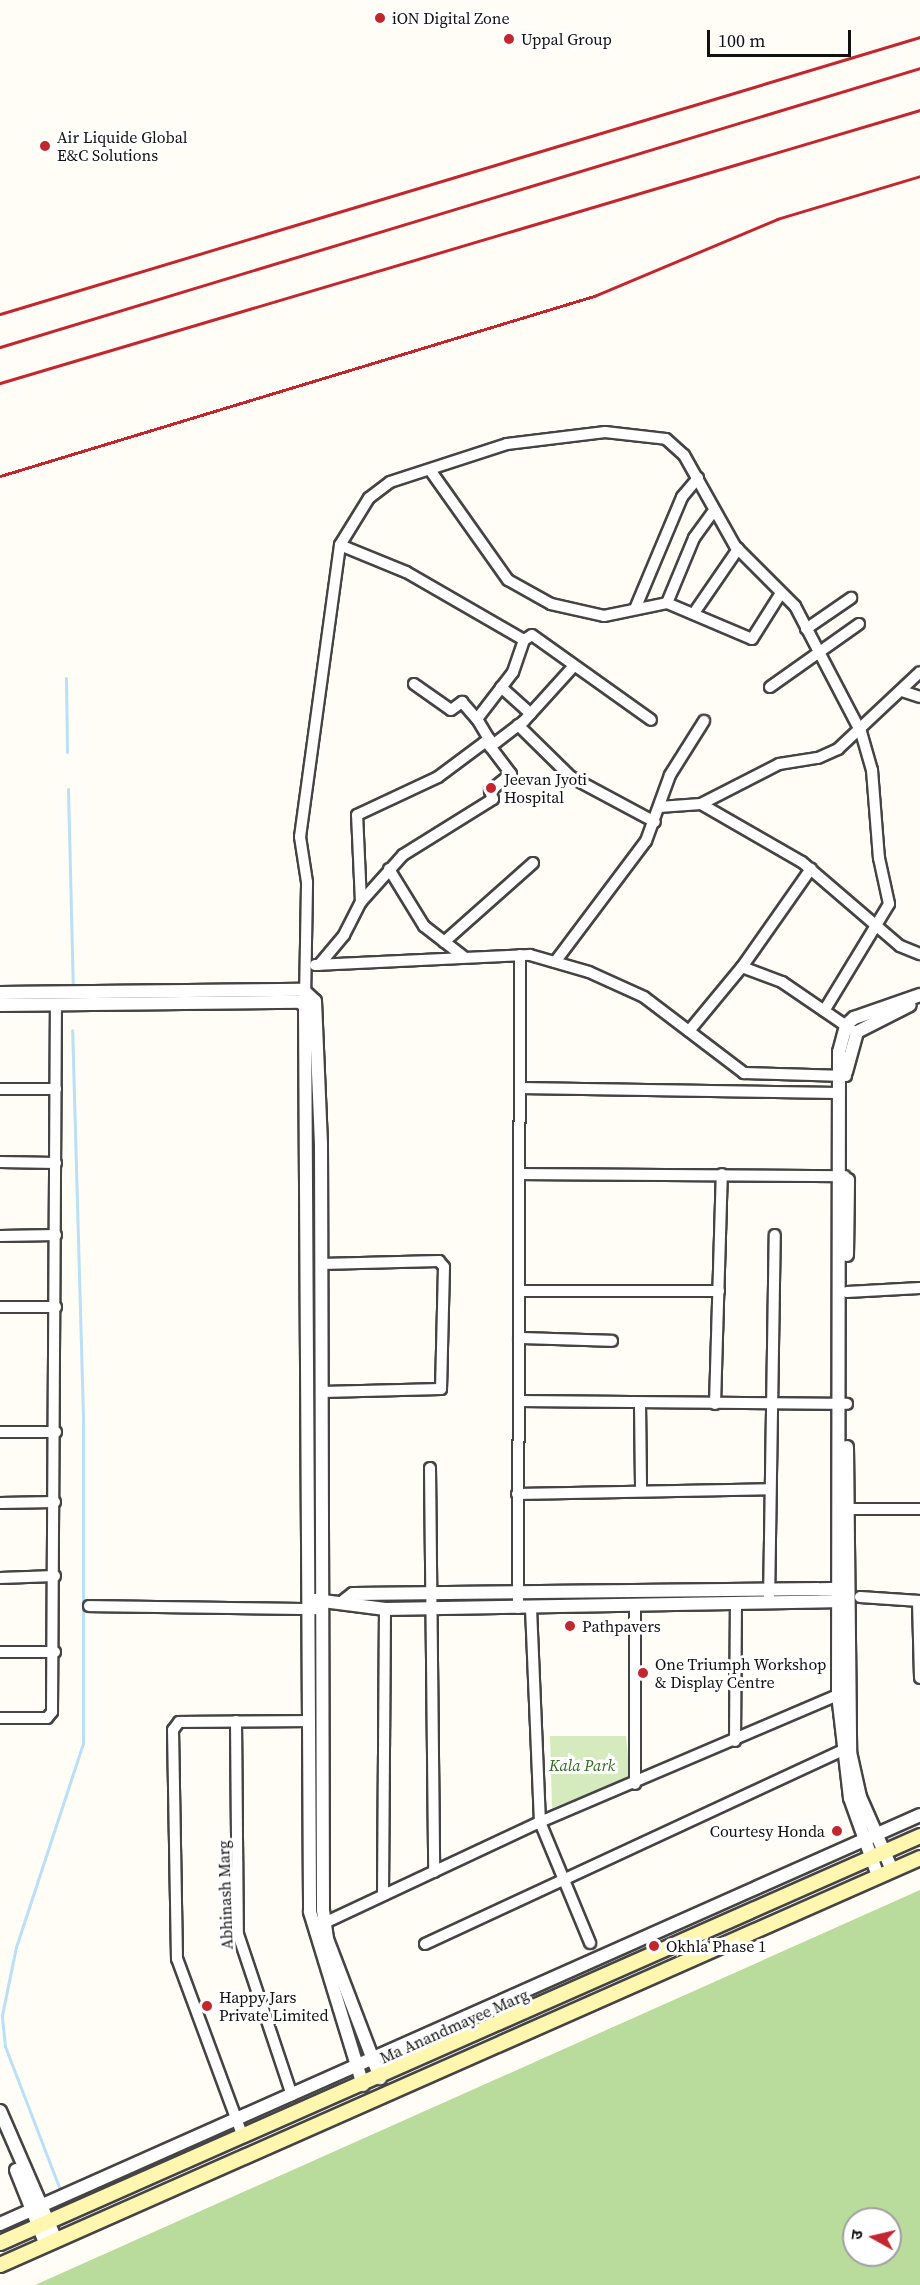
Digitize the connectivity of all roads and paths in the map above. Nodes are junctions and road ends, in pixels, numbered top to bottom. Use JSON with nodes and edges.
{"nodes":[{"id":1,"x":430,"y":470,"type":"junction"},
{"id":2,"x":698,"y":478,"type":"junction"},
{"id":3,"x":712,"y":513,"type":"junction"},
{"id":4,"x":340,"y":545,"type":"junction"},
{"id":5,"x":738,"y":549,"type":"junction"},
{"id":6,"x":781,"y":593,"type":"junction"},
{"id":7,"x":850,"y":598,"type":"dead end"},
{"id":8,"x":667,"y":603,"type":"junction"},
{"id":9,"x":635,"y":609,"type":"junction"},
{"id":10,"x":694,"y":614,"type":"junction"},
{"id":11,"x":859,"y":624,"type":"dead end"},
{"id":12,"x":806,"y":629,"type":"junction"},
{"id":13,"x":524,"y":640,"type":"junction"},
{"id":14,"x":818,"y":655,"type":"junction"},
{"id":15,"x":572,"y":668,"type":"junction"},
{"id":16,"x":920,"y":672,"type":"edge"},
{"id":17,"x":414,"y":684,"type":"dead end"},
{"id":18,"x":501,"y":687,"type":"junction"},
{"id":19,"x":770,"y":687,"type":"dead end"},
{"id":20,"x":902,"y":691,"type":"junction"},
{"id":21,"x":920,"y":697,"type":"edge"},
{"id":22,"x":531,"y":714,"type":"junction"},
{"id":23,"x":477,"y":719,"type":"junction"},
{"id":24,"x":651,"y":720,"type":"dead end"},
{"id":25,"x":704,"y":721,"type":"dead end"},
{"id":26,"x":518,"y":725,"type":"junction"},
{"id":27,"x":861,"y":732,"type":"junction"},
{"id":28,"x":488,"y":744,"type":"junction"},
{"id":29,"x":701,"y":804,"type":"junction"},
{"id":30,"x":659,"y":807,"type":"junction"},
{"id":31,"x":655,"y":822,"type":"junction"},
{"id":32,"x":533,"y":863,"type":"dead end"},
{"id":33,"x":389,"y":869,"type":"junction"},
{"id":34,"x":811,"y":869,"type":"junction"},
{"id":35,"x":361,"y":902,"type":"junction"},
{"id":36,"x":878,"y":927,"type":"junction"},
{"id":37,"x":444,"y":942,"type":"junction"},
{"id":38,"x":920,"y":954,"type":"edge"},
{"id":39,"x":520,"y":955,"type":"junction"},
{"id":40,"x":464,"y":957,"type":"junction"},
{"id":41,"x":555,"y":962,"type":"junction"},
{"id":42,"x":314,"y":964,"type":"junction"},
{"id":43,"x":742,"y":967,"type":"junction"},
{"id":44,"x":306,"y":990,"type":"junction"},
{"id":45,"x":0,"y":993,"type":"edge"},
{"id":46,"x":920,"y":995,"type":"edge"},
{"id":47,"x":920,"y":1003,"type":"edge"},
{"id":48,"x":56,"y":1004,"type":"junction"},
{"id":49,"x":0,"y":1005,"type":"edge"},
{"id":50,"x":305,"y":1006,"type":"junction"},
{"id":51,"x":824,"y":1011,"type":"junction"},
{"id":52,"x":851,"y":1029,"type":"junction"},
{"id":53,"x":689,"y":1031,"type":"junction"},
{"id":54,"x":842,"y":1076,"type":"junction"},
{"id":55,"x":520,"y":1088,"type":"junction"},
{"id":56,"x":0,"y":1089,"type":"edge"},
{"id":57,"x":56,"y":1089,"type":"junction"},
{"id":58,"x":838,"y":1093,"type":"junction"},
{"id":59,"x":0,"y":1162,"type":"edge"},
{"id":60,"x":56,"y":1163,"type":"junction"},
{"id":61,"x":722,"y":1173,"type":"junction"},
{"id":62,"x":520,"y":1174,"type":"junction"},
{"id":63,"x":844,"y":1176,"type":"junction"},
{"id":64,"x":56,"y":1235,"type":"junction"},
{"id":65,"x":775,"y":1235,"type":"dead end"},
{"id":66,"x":0,"y":1236,"type":"edge"},
{"id":67,"x":321,"y":1264,"type":"junction"},
{"id":68,"x":920,"y":1288,"type":"edge"},
{"id":69,"x":519,"y":1291,"type":"junction"},
{"id":70,"x":719,"y":1291,"type":"junction"},
{"id":71,"x":847,"y":1292,"type":"junction"},
{"id":72,"x":0,"y":1307,"type":"edge"},
{"id":73,"x":56,"y":1307,"type":"junction"},
{"id":74,"x":519,"y":1338,"type":"junction"},
{"id":75,"x":612,"y":1341,"type":"dead end"},
{"id":76,"x":322,"y":1392,"type":"junction"},
{"id":77,"x":519,"y":1401,"type":"junction"},
{"id":78,"x":640,"y":1403,"type":"junction"},
{"id":79,"x":715,"y":1404,"type":"junction"},
{"id":80,"x":843,"y":1404,"type":"junction"},
{"id":81,"x":772,"y":1405,"type":"junction"},
{"id":82,"x":0,"y":1432,"type":"edge"},
{"id":83,"x":56,"y":1432,"type":"junction"},
{"id":84,"x":430,"y":1468,"type":"dead end"},
{"id":85,"x":770,"y":1489,"type":"junction"},
{"id":86,"x":640,"y":1491,"type":"junction"},
{"id":87,"x":517,"y":1494,"type":"junction"},
{"id":88,"x":55,"y":1502,"type":"junction"},
{"id":89,"x":0,"y":1503,"type":"edge"},
{"id":90,"x":848,"y":1509,"type":"junction"},
{"id":91,"x":920,"y":1509,"type":"edge"},
{"id":92,"x":55,"y":1576,"type":"junction"},
{"id":93,"x":0,"y":1578,"type":"edge"},
{"id":94,"x":768,"y":1589,"type":"junction"},
{"id":95,"x":846,"y":1596,"type":"junction"},
{"id":96,"x":344,"y":1601,"type":"junction"},
{"id":97,"x":432,"y":1601,"type":"junction"},
{"id":98,"x":919,"y":1601,"type":"edge"},
{"id":99,"x":518,"y":1602,"type":"junction"},
{"id":100,"x":769,"y":1602,"type":"junction"},
{"id":101,"x":736,"y":1603,"type":"junction"},
{"id":102,"x":317,"y":1604,"type":"junction"},
{"id":103,"x":634,"y":1604,"type":"junction"},
{"id":104,"x":89,"y":1606,"type":"dead end"},
{"id":105,"x":385,"y":1608,"type":"junction"},
{"id":106,"x":531,"y":1608,"type":"junction"},
{"id":107,"x":0,"y":1652,"type":"edge"},
{"id":108,"x":55,"y":1652,"type":"junction"},
{"id":109,"x":920,"y":1678,"type":"edge"},
{"id":110,"x":838,"y":1695,"type":"junction"},
{"id":111,"x":0,"y":1718,"type":"edge"},
{"id":112,"x":236,"y":1721,"type":"junction"},
{"id":113,"x":310,"y":1721,"type":"junction"},
{"id":114,"x":735,"y":1741,"type":"junction"},
{"id":115,"x":840,"y":1751,"type":"junction"},
{"id":116,"x":634,"y":1784,"type":"junction"},
{"id":117,"x":920,"y":1815,"type":"edge"},
{"id":118,"x":540,"y":1822,"type":"junction"},
{"id":119,"x":875,"y":1834,"type":"junction"},
{"id":120,"x":920,"y":1836,"type":"edge"},
{"id":121,"x":862,"y":1840,"type":"junction"},
{"id":122,"x":877,"y":1855,"type":"junction"},
{"id":123,"x":920,"y":1858,"type":"edge"},
{"id":124,"x":892,"y":1870,"type":"junction"},
{"id":125,"x":434,"y":1872,"type":"junction"},
{"id":126,"x":878,"y":1876,"type":"junction"},
{"id":127,"x":564,"y":1879,"type":"junction"},
{"id":128,"x":383,"y":1895,"type":"junction"},
{"id":129,"x":324,"y":1923,"type":"junction"},
{"id":130,"x":312,"y":1928,"type":"junction"},
{"id":131,"x":590,"y":1942,"type":"dead end"},
{"id":132,"x":425,"y":1944,"type":"dead end"},
{"id":133,"x":372,"y":2060,"type":"junction"},
{"id":134,"x":358,"y":2066,"type":"junction"},
{"id":135,"x":380,"y":2078,"type":"junction"},
{"id":136,"x":363,"y":2085,"type":"junction"},
{"id":137,"x":292,"y":2095,"type":"junction"},
{"id":138,"x":0,"y":2111,"type":"edge"},
{"id":139,"x":236,"y":2119,"type":"junction"},
{"id":140,"x":0,"y":2127,"type":"edge"},
{"id":141,"x":243,"y":2137,"type":"junction"},
{"id":142,"x":36,"y":2208,"type":"junction"},
{"id":143,"x":0,"y":2224,"type":"edge"},
{"id":144,"x":43,"y":2225,"type":"junction"},
{"id":145,"x":0,"y":2243,"type":"edge"},
{"id":146,"x":51,"y":2243,"type":"junction"},
{"id":147,"x":0,"y":2265,"type":"edge"}],
"edges":[{"from":1,"to":2,"type":"street"},
{"from":1,"to":4,"type":"street"},
{"from":1,"to":9,"type":"street"},
{"from":2,"to":3,"type":"street"},
{"from":2,"to":9,"type":"street"},
{"from":3,"to":5,"type":"street"},
{"from":3,"to":8,"type":"street"},
{"from":4,"to":13,"type":"street"},
{"from":4,"to":42,"type":"street"},
{"from":5,"to":6,"type":"street"},
{"from":5,"to":10,"type":"street"},
{"from":6,"to":10,"type":"street"},
{"from":6,"to":12,"type":"street"},
{"from":7,"to":12,"type":"street"},
{"from":8,"to":9,"type":"street"},
{"from":8,"to":10,"type":"street"},
{"from":11,"to":14,"type":"street"},
{"from":12,"to":14,"type":"street"},
{"from":13,"to":15,"type":"street"},
{"from":13,"to":18,"type":"street"},
{"from":14,"to":19,"type":"street"},
{"from":14,"to":27,"type":"street"},
{"from":15,"to":22,"type":"street"},
{"from":15,"to":24,"type":"street"},
{"from":16,"to":20,"type":"street"},
{"from":17,"to":23,"type":"street"},
{"from":18,"to":22,"type":"street"},
{"from":18,"to":23,"type":"street"},
{"from":20,"to":21,"type":"street"},
{"from":20,"to":27,"type":"street"},
{"from":22,"to":26,"type":"street"},
{"from":23,"to":28,"type":"street"},
{"from":25,"to":30,"type":"street"},
{"from":26,"to":28,"type":"street"},
{"from":26,"to":31,"type":"street"},
{"from":27,"to":29,"type":"street"},
{"from":27,"to":36,"type":"street"},
{"from":28,"to":33,"type":"street"},
{"from":28,"to":35,"type":"street"},
{"from":29,"to":30,"type":"street"},
{"from":29,"to":34,"type":"street"},
{"from":30,"to":31,"type":"street"},
{"from":31,"to":41,"type":"street"},
{"from":32,"to":37,"type":"street"},
{"from":33,"to":35,"type":"street"},
{"from":33,"to":37,"type":"street"},
{"from":34,"to":36,"type":"street"},
{"from":34,"to":43,"type":"street"},
{"from":35,"to":42,"type":"street"},
{"from":36,"to":38,"type":"street"},
{"from":36,"to":51,"type":"street"},
{"from":37,"to":40,"type":"street"},
{"from":39,"to":40,"type":"street"},
{"from":39,"to":41,"type":"street"},
{"from":39,"to":55,"type":"street"},
{"from":40,"to":42,"type":"street"},
{"from":41,"to":53,"type":"street"},
{"from":42,"to":44,"type":"street"},
{"from":43,"to":51,"type":"street"},
{"from":43,"to":53,"type":"street"},
{"from":44,"to":45,"type":"street"},
{"from":44,"to":50,"type":"street"},
{"from":44,"to":67,"type":"street"},
{"from":46,"to":52,"type":"street"},
{"from":47,"to":52,"type":"street"},
{"from":48,"to":49,"type":"street"},
{"from":48,"to":50,"type":"street"},
{"from":48,"to":57,"type":"street"},
{"from":50,"to":102,"type":"street"},
{"from":51,"to":52,"type":"street"},
{"from":52,"to":54,"type":"street"},
{"from":53,"to":54,"type":"street"},
{"from":54,"to":58,"type":"street"},
{"from":54,"to":63,"type":"street"},
{"from":55,"to":58,"type":"street"},
{"from":55,"to":62,"type":"street"},
{"from":56,"to":57,"type":"street"},
{"from":57,"to":60,"type":"street"},
{"from":58,"to":63,"type":"street"},
{"from":59,"to":60,"type":"street"},
{"from":60,"to":64,"type":"street"},
{"from":61,"to":62,"type":"street"},
{"from":61,"to":63,"type":"street"},
{"from":61,"to":70,"type":"street"},
{"from":62,"to":69,"type":"street"},
{"from":63,"to":71,"type":"street"},
{"from":63,"to":80,"type":"street"},
{"from":64,"to":66,"type":"street"},
{"from":64,"to":73,"type":"street"},
{"from":65,"to":81,"type":"street"},
{"from":67,"to":76,"type":"street"},
{"from":67,"to":76,"type":"street"},
{"from":68,"to":71,"type":"street"},
{"from":69,"to":70,"type":"street"},
{"from":69,"to":74,"type":"street"},
{"from":70,"to":79,"type":"street"},
{"from":71,"to":80,"type":"street"},
{"from":72,"to":73,"type":"street"},
{"from":73,"to":83,"type":"street"},
{"from":74,"to":75,"type":"street"},
{"from":74,"to":77,"type":"street"},
{"from":76,"to":102,"type":"street"},
{"from":77,"to":78,"type":"street"},
{"from":77,"to":87,"type":"street"},
{"from":78,"to":79,"type":"street"},
{"from":78,"to":86,"type":"street"},
{"from":79,"to":81,"type":"street"},
{"from":80,"to":81,"type":"street"},
{"from":80,"to":90,"type":"street"},
{"from":80,"to":95,"type":"street"},
{"from":81,"to":85,"type":"street"},
{"from":82,"to":83,"type":"street"},
{"from":83,"to":88,"type":"street"},
{"from":84,"to":97,"type":"street"},
{"from":85,"to":86,"type":"street"},
{"from":85,"to":94,"type":"street"},
{"from":86,"to":87,"type":"street"},
{"from":87,"to":99,"type":"street"},
{"from":88,"to":89,"type":"street"},
{"from":88,"to":92,"type":"street"},
{"from":90,"to":91,"type":"street"},
{"from":90,"to":95,"type":"street"},
{"from":92,"to":93,"type":"street"},
{"from":92,"to":108,"type":"street"},
{"from":94,"to":95,"type":"street"},
{"from":94,"to":99,"type":"street"},
{"from":94,"to":100,"type":"street"},
{"from":95,"to":98,"type":"street"},
{"from":95,"to":100,"type":"street"},
{"from":95,"to":110,"type":"street"},
{"from":95,"to":119,"type":"street"},
{"from":96,"to":97,"type":"street"},
{"from":96,"to":102,"type":"street"},
{"from":96,"to":105,"type":"street"},
{"from":97,"to":99,"type":"street"},
{"from":97,"to":105,"type":"street"},
{"from":97,"to":125,"type":"street"},
{"from":98,"to":109,"type":"street"},
{"from":99,"to":106,"type":"street"},
{"from":100,"to":101,"type":"street"},
{"from":101,"to":103,"type":"street"},
{"from":101,"to":114,"type":"street"},
{"from":102,"to":104,"type":"street"},
{"from":102,"to":113,"type":"street"},
{"from":102,"to":129,"type":"street"},
{"from":103,"to":106,"type":"street"},
{"from":103,"to":116,"type":"street"},
{"from":105,"to":128,"type":"street"},
{"from":106,"to":118,"type":"street"},
{"from":107,"to":108,"type":"street"},
{"from":108,"to":111,"type":"street"},
{"from":110,"to":114,"type":"street"},
{"from":110,"to":115,"type":"street"},
{"from":112,"to":113,"type":"street"},
{"from":112,"to":137,"type":"street","name":"Abhinash Marg"},
{"from":112,"to":139,"type":"street"},
{"from":113,"to":130,"type":"street"},
{"from":114,"to":116,"type":"street"},
{"from":115,"to":121,"type":"street"},
{"from":115,"to":127,"type":"street"},
{"from":116,"to":118,"type":"street"},
{"from":117,"to":119,"type":"street"},
{"from":118,"to":125,"type":"street"},
{"from":118,"to":127,"type":"street"},
{"from":119,"to":121,"type":"street"},
{"from":119,"to":122,"type":"street"},
{"from":120,"to":122,"type":"main road","name":"Ma Anandmayee Marg"},
{"from":121,"to":122,"type":"street"},
{"from":121,"to":133,"type":"street"},
{"from":122,"to":124,"type":"street"},
{"from":122,"to":126,"type":"street"},
{"from":122,"to":135,"type":"main road","name":"Ma Anandmayee Marg"},
{"from":123,"to":124,"type":"main road"},
{"from":124,"to":126,"type":"main road"},
{"from":125,"to":128,"type":"street"},
{"from":126,"to":146,"type":"main road"},
{"from":127,"to":131,"type":"street"},
{"from":127,"to":132,"type":"street"},
{"from":128,"to":129,"type":"street"},
{"from":129,"to":130,"type":"street"},
{"from":129,"to":133,"type":"street"},
{"from":130,"to":134,"type":"street"},
{"from":133,"to":134,"type":"street"},
{"from":133,"to":135,"type":"street"},
{"from":134,"to":136,"type":"street"},
{"from":134,"to":137,"type":"street"},
{"from":135,"to":136,"type":"main road","name":"Ma Anandmayee Marg"},
{"from":136,"to":141,"type":"main road","name":"Ma Anandmayee Marg"},
{"from":137,"to":139,"type":"street"},
{"from":138,"to":142,"type":"street"},
{"from":139,"to":141,"type":"street"},
{"from":139,"to":142,"type":"street"},
{"from":140,"to":142,"type":"street"},
{"from":141,"to":144,"type":"main road","name":"Ma Anandmayee Marg"},
{"from":142,"to":143,"type":"street"},
{"from":142,"to":144,"type":"street"},
{"from":144,"to":145,"type":"main road","name":"Ma Anandmayee Marg"},
{"from":144,"to":146,"type":"street"},
{"from":146,"to":147,"type":"main road"}]}
